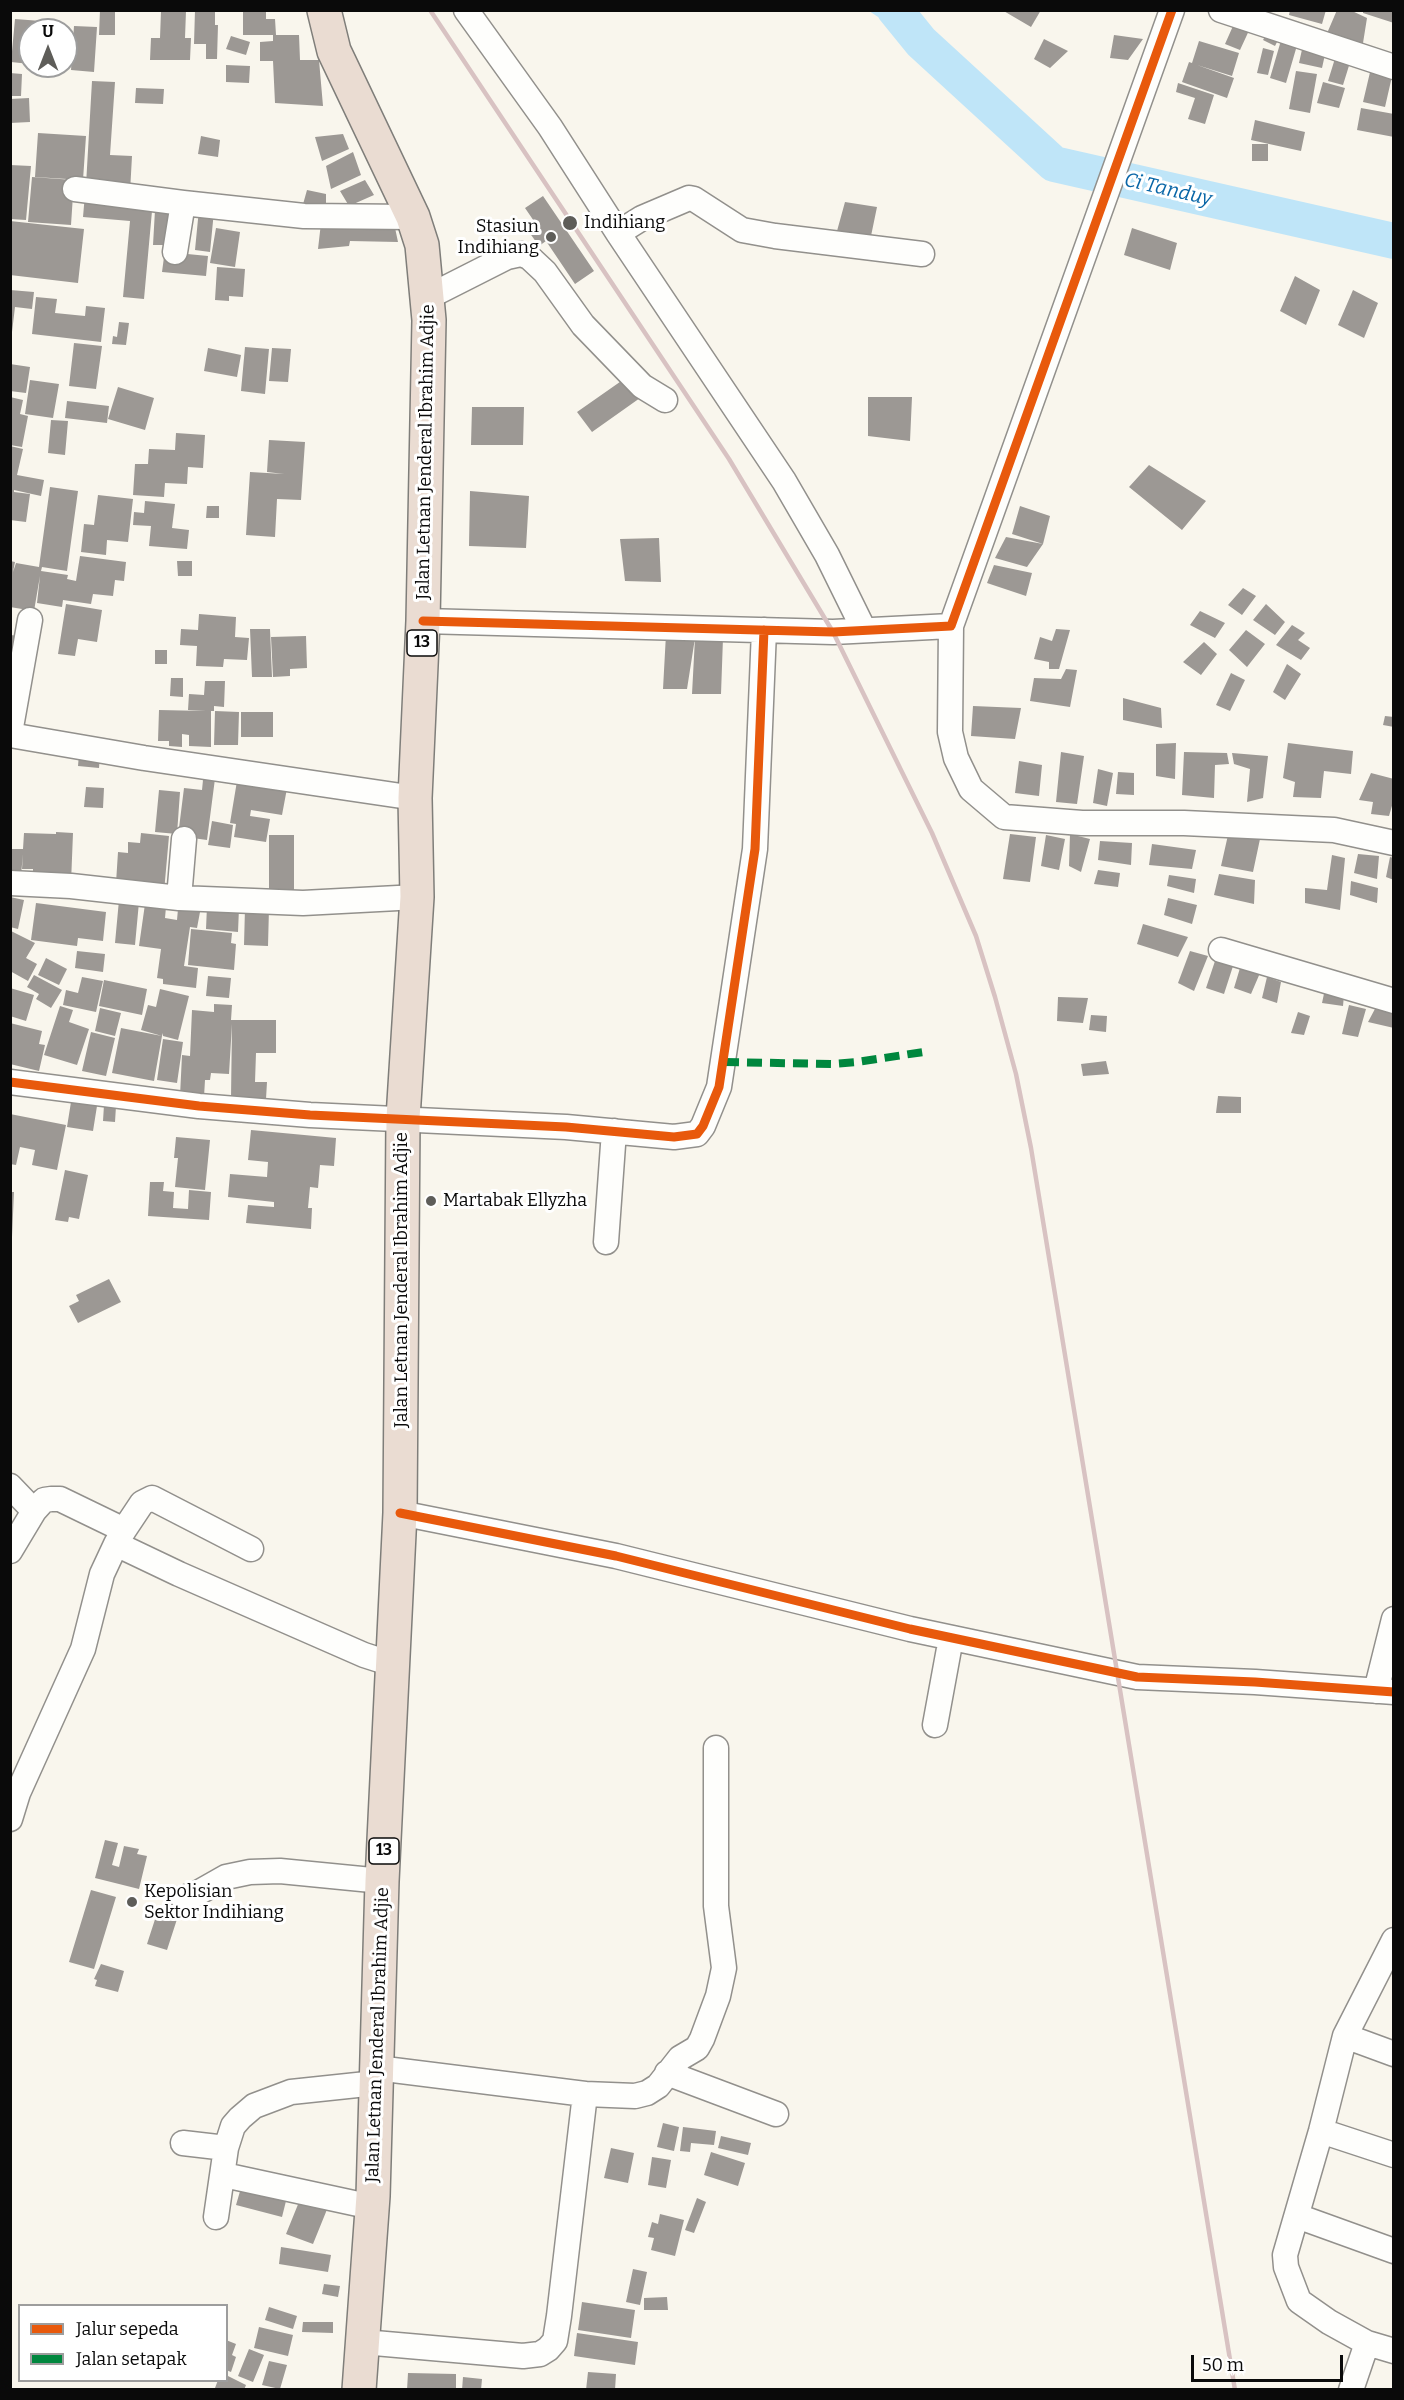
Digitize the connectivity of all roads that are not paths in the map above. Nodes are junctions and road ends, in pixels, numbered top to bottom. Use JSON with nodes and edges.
{"nodes":[{"id":1,"x":324,"y":10,"type":"edge"},
{"id":2,"x":466,"y":10,"type":"edge"},
{"id":3,"x":1172,"y":10,"type":"edge"},
{"id":4,"x":1221,"y":10,"type":"edge"},
{"id":5,"x":1394,"y":66,"type":"edge"},
{"id":6,"x":75,"y":189,"type":"dead end"},
{"id":7,"x":183,"y":203,"type":"junction"},
{"id":8,"x":413,"y":217,"type":"junction"},
{"id":9,"x":618,"y":233,"type":"junction"},
{"id":10,"x":175,"y":252,"type":"dead end"},
{"id":11,"x":922,"y":254,"type":"dead end"},
{"id":12,"x":428,"y":297,"type":"junction"},
{"id":13,"x":664,"y":400,"type":"dead end"},
{"id":14,"x":30,"y":620,"type":"dead end"},
{"id":15,"x":423,"y":621,"type":"junction"},
{"id":16,"x":951,"y":626,"type":"junction"},
{"id":17,"x":764,"y":630,"type":"junction"},
{"id":18,"x":864,"y":630,"type":"junction"},
{"id":19,"x":10,"y":734,"type":"edge"},
{"id":20,"x":415,"y":798,"type":"junction"},
{"id":21,"x":184,"y":839,"type":"dead end"},
{"id":22,"x":1394,"y":843,"type":"edge"},
{"id":23,"x":10,"y":883,"type":"edge"},
{"id":24,"x":417,"y":897,"type":"junction"},
{"id":25,"x":179,"y":898,"type":"junction"},
{"id":26,"x":1221,"y":950,"type":"dead end"},
{"id":27,"x":1394,"y":1001,"type":"edge"},
{"id":28,"x":10,"y":1082,"type":"edge"},
{"id":29,"x":403,"y":1118,"type":"junction"},
{"id":30,"x":614,"y":1131,"type":"junction"},
{"id":31,"x":606,"y":1242,"type":"dead end"},
{"id":32,"x":10,"y":1486,"type":"edge"},
{"id":33,"x":34,"y":1511,"type":"junction"},
{"id":34,"x":400,"y":1513,"type":"junction"},
{"id":35,"x":120,"y":1537,"type":"junction"},
{"id":36,"x":251,"y":1549,"type":"dead end"},
{"id":37,"x":10,"y":1551,"type":"edge"},
{"id":38,"x":1394,"y":1619,"type":"edge"},
{"id":39,"x":951,"y":1638,"type":"junction"},
{"id":40,"x":392,"y":1664,"type":"junction"},
{"id":41,"x":1385,"y":1691,"type":"edge"},
{"id":42,"x":935,"y":1725,"type":"dead end"},
{"id":43,"x":716,"y":1748,"type":"dead end"},
{"id":44,"x":10,"y":1819,"type":"edge"},
{"id":45,"x":382,"y":1881,"type":"junction"},
{"id":46,"x":183,"y":1899,"type":"dead end"},
{"id":47,"x":1392,"y":1946,"type":"edge"},
{"id":48,"x":1344,"y":2036,"type":"junction"},
{"id":49,"x":1394,"y":2054,"type":"edge"},
{"id":50,"x":667,"y":2073,"type":"junction"},
{"id":51,"x":376,"y":2075,"type":"junction"},
{"id":52,"x":585,"y":2094,"type":"junction"},
{"id":53,"x":776,"y":2114,"type":"dead end"},
{"id":54,"x":1321,"y":2131,"type":"junction"},
{"id":55,"x":183,"y":2143,"type":"dead end"},
{"id":56,"x":226,"y":2148,"type":"junction"},
{"id":57,"x":1394,"y":2155,"type":"edge"},
{"id":58,"x":224,"y":2175,"type":"junction"},
{"id":59,"x":372,"y":2207,"type":"junction"},
{"id":60,"x":1297,"y":2216,"type":"junction"},
{"id":61,"x":216,"y":2217,"type":"dead end"},
{"id":62,"x":1394,"y":2251,"type":"edge"},
{"id":63,"x":363,"y":2342,"type":"junction"},
{"id":64,"x":1367,"y":2343,"type":"junction"},
{"id":65,"x":1394,"y":2351,"type":"edge"},
{"id":66,"x":359,"y":2390,"type":"edge"},
{"id":67,"x":1351,"y":2390,"type":"edge"}],
"edges":[{"from":1,"to":8,"type":"highway","name":"Jalan Letnan Jenderal Ibrahim Adjie","number":"13"},
{"from":2,"to":9,"type":"street"},
{"from":3,"to":16,"type":"street"},
{"from":4,"to":5,"type":"street"},
{"from":6,"to":7,"type":"street"},
{"from":7,"to":8,"type":"street"},
{"from":7,"to":10,"type":"street"},
{"from":8,"to":12,"type":"highway","name":"Jalan Letnan Jenderal Ibrahim Adjie","number":"13"},
{"from":9,"to":11,"type":"street"},
{"from":9,"to":18,"type":"street"},
{"from":12,"to":13,"type":"street"},
{"from":12,"to":15,"type":"highway","name":"Jalan Letnan Jenderal Ibrahim Adjie","number":"13"},
{"from":14,"to":19,"type":"street"},
{"from":15,"to":17,"type":"street"},
{"from":15,"to":20,"type":"highway","name":"Jalan Letnan Jenderal Ibrahim Adjie","number":"13"},
{"from":16,"to":18,"type":"street"},
{"from":16,"to":22,"type":"street"},
{"from":17,"to":18,"type":"street"},
{"from":17,"to":30,"type":"street"},
{"from":19,"to":20,"type":"street"},
{"from":20,"to":24,"type":"highway","name":"Jalan Letnan Jenderal Ibrahim Adjie","number":"13"},
{"from":21,"to":25,"type":"street"},
{"from":23,"to":25,"type":"street"},
{"from":24,"to":25,"type":"street"},
{"from":24,"to":29,"type":"highway","name":"Jalan Letnan Jenderal Ibrahim Adjie","number":"13"},
{"from":26,"to":27,"type":"street"},
{"from":28,"to":29,"type":"street"},
{"from":29,"to":30,"type":"street"},
{"from":29,"to":34,"type":"highway","name":"Jalan Letnan Jenderal Ibrahim Adjie","number":"13"},
{"from":30,"to":31,"type":"street"},
{"from":32,"to":33,"type":"street"},
{"from":33,"to":35,"type":"street"},
{"from":33,"to":37,"type":"street"},
{"from":34,"to":39,"type":"street"},
{"from":34,"to":40,"type":"highway","name":"Jalan Letnan Jenderal Ibrahim Adjie","number":"13"},
{"from":35,"to":36,"type":"street"},
{"from":35,"to":40,"type":"street"},
{"from":35,"to":44,"type":"street"},
{"from":38,"to":41,"type":"street"},
{"from":39,"to":41,"type":"street"},
{"from":39,"to":42,"type":"street"},
{"from":40,"to":45,"type":"highway","name":"Jalan Letnan Jenderal Ibrahim Adjie","number":"13"},
{"from":43,"to":50,"type":"street"},
{"from":45,"to":46,"type":"street"},
{"from":45,"to":51,"type":"highway","name":"Jalan Letnan Jenderal Ibrahim Adjie","number":"13"},
{"from":47,"to":48,"type":"street"},
{"from":48,"to":49,"type":"street"},
{"from":48,"to":54,"type":"street"},
{"from":50,"to":52,"type":"street"},
{"from":50,"to":53,"type":"street"},
{"from":51,"to":52,"type":"street"},
{"from":51,"to":56,"type":"street"},
{"from":51,"to":59,"type":"highway","name":"Jalan Letnan Jenderal Ibrahim Adjie","number":"13"},
{"from":52,"to":63,"type":"street"},
{"from":54,"to":57,"type":"street"},
{"from":54,"to":60,"type":"street"},
{"from":55,"to":56,"type":"street"},
{"from":56,"to":58,"type":"street"},
{"from":58,"to":59,"type":"street"},
{"from":58,"to":61,"type":"street"},
{"from":59,"to":63,"type":"highway","name":"Jalan Letnan Jenderal Ibrahim Adjie","number":"13"},
{"from":60,"to":62,"type":"street"},
{"from":60,"to":64,"type":"street"},
{"from":63,"to":66,"type":"highway","name":"Jalan Letnan Jenderal Ibrahim Adjie","number":"13"},
{"from":64,"to":65,"type":"street"},
{"from":64,"to":67,"type":"street"}]}
